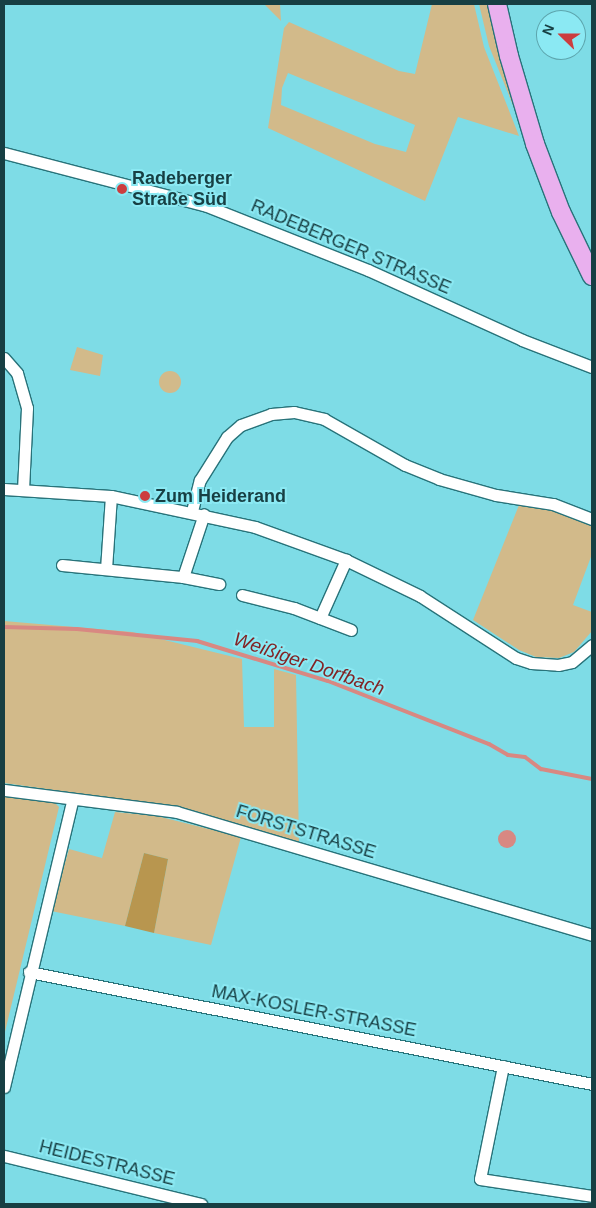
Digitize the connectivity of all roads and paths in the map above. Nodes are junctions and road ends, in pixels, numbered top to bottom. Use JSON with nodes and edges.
{"nodes":[{"id":1,"x":497,"y":4,"type":"edge"},
{"id":2,"x":4,"y":153,"type":"edge"},
{"id":3,"x":592,"y":276,"type":"edge"},
{"id":4,"x":4,"y":358,"type":"edge"},
{"id":5,"x":592,"y":367,"type":"edge"},
{"id":6,"x":4,"y":489,"type":"edge"},
{"id":7,"x":24,"y":490,"type":"junction"},
{"id":8,"x":111,"y":496,"type":"junction"},
{"id":9,"x":192,"y":511,"type":"junction"},
{"id":10,"x":204,"y":514,"type":"junction"},
{"id":11,"x":592,"y":520,"type":"edge"},
{"id":12,"x":346,"y":560,"type":"junction"},
{"id":13,"x":62,"y":565,"type":"dead end"},
{"id":14,"x":106,"y":569,"type":"junction"},
{"id":15,"x":183,"y":576,"type":"junction"},
{"id":16,"x":219,"y":584,"type":"dead end"},
{"id":17,"x":242,"y":595,"type":"dead end"},
{"id":18,"x":320,"y":618,"type":"junction"},
{"id":19,"x":351,"y":630,"type":"dead end"},
{"id":20,"x":592,"y":645,"type":"edge"},
{"id":21,"x":4,"y":790,"type":"edge"},
{"id":22,"x":72,"y":801,"type":"junction"},
{"id":23,"x":592,"y":935,"type":"edge"},
{"id":24,"x":29,"y":972,"type":"junction"},
{"id":25,"x":503,"y":1066,"type":"junction"},
{"id":26,"x":592,"y":1084,"type":"edge"},
{"id":27,"x":4,"y":1087,"type":"edge"},
{"id":28,"x":4,"y":1156,"type":"edge"},
{"id":29,"x":592,"y":1196,"type":"edge"},
{"id":30,"x":201,"y":1204,"type":"edge"}],
"edges":[{"from":1,"to":3,"type":"main road"},
{"from":2,"to":5,"type":"street","name":"RADEBERGER STRASSE"},
{"from":4,"to":7,"type":"street"},
{"from":6,"to":7,"type":"street"},
{"from":7,"to":8,"type":"street"},
{"from":8,"to":9,"type":"street"},
{"from":8,"to":14,"type":"street"},
{"from":9,"to":10,"type":"street"},
{"from":9,"to":11,"type":"street"},
{"from":10,"to":12,"type":"street"},
{"from":10,"to":15,"type":"street"},
{"from":12,"to":18,"type":"street"},
{"from":12,"to":20,"type":"street"},
{"from":13,"to":14,"type":"street"},
{"from":14,"to":15,"type":"street"},
{"from":15,"to":16,"type":"street"},
{"from":17,"to":18,"type":"street"},
{"from":18,"to":19,"type":"street"},
{"from":21,"to":22,"type":"street","name":"FORSTSTRASSE"},
{"from":22,"to":23,"type":"street","name":"FORSTSTRASSE"},
{"from":22,"to":24,"type":"street"},
{"from":24,"to":25,"type":"street","name":"MAX-KOSLER-STRASSE"},
{"from":24,"to":27,"type":"street"},
{"from":25,"to":26,"type":"street","name":"MAX-KOSLER-STRASSE"},
{"from":25,"to":29,"type":"street"},
{"from":28,"to":30,"type":"street","name":"HEIDESTRASSE"}]}
